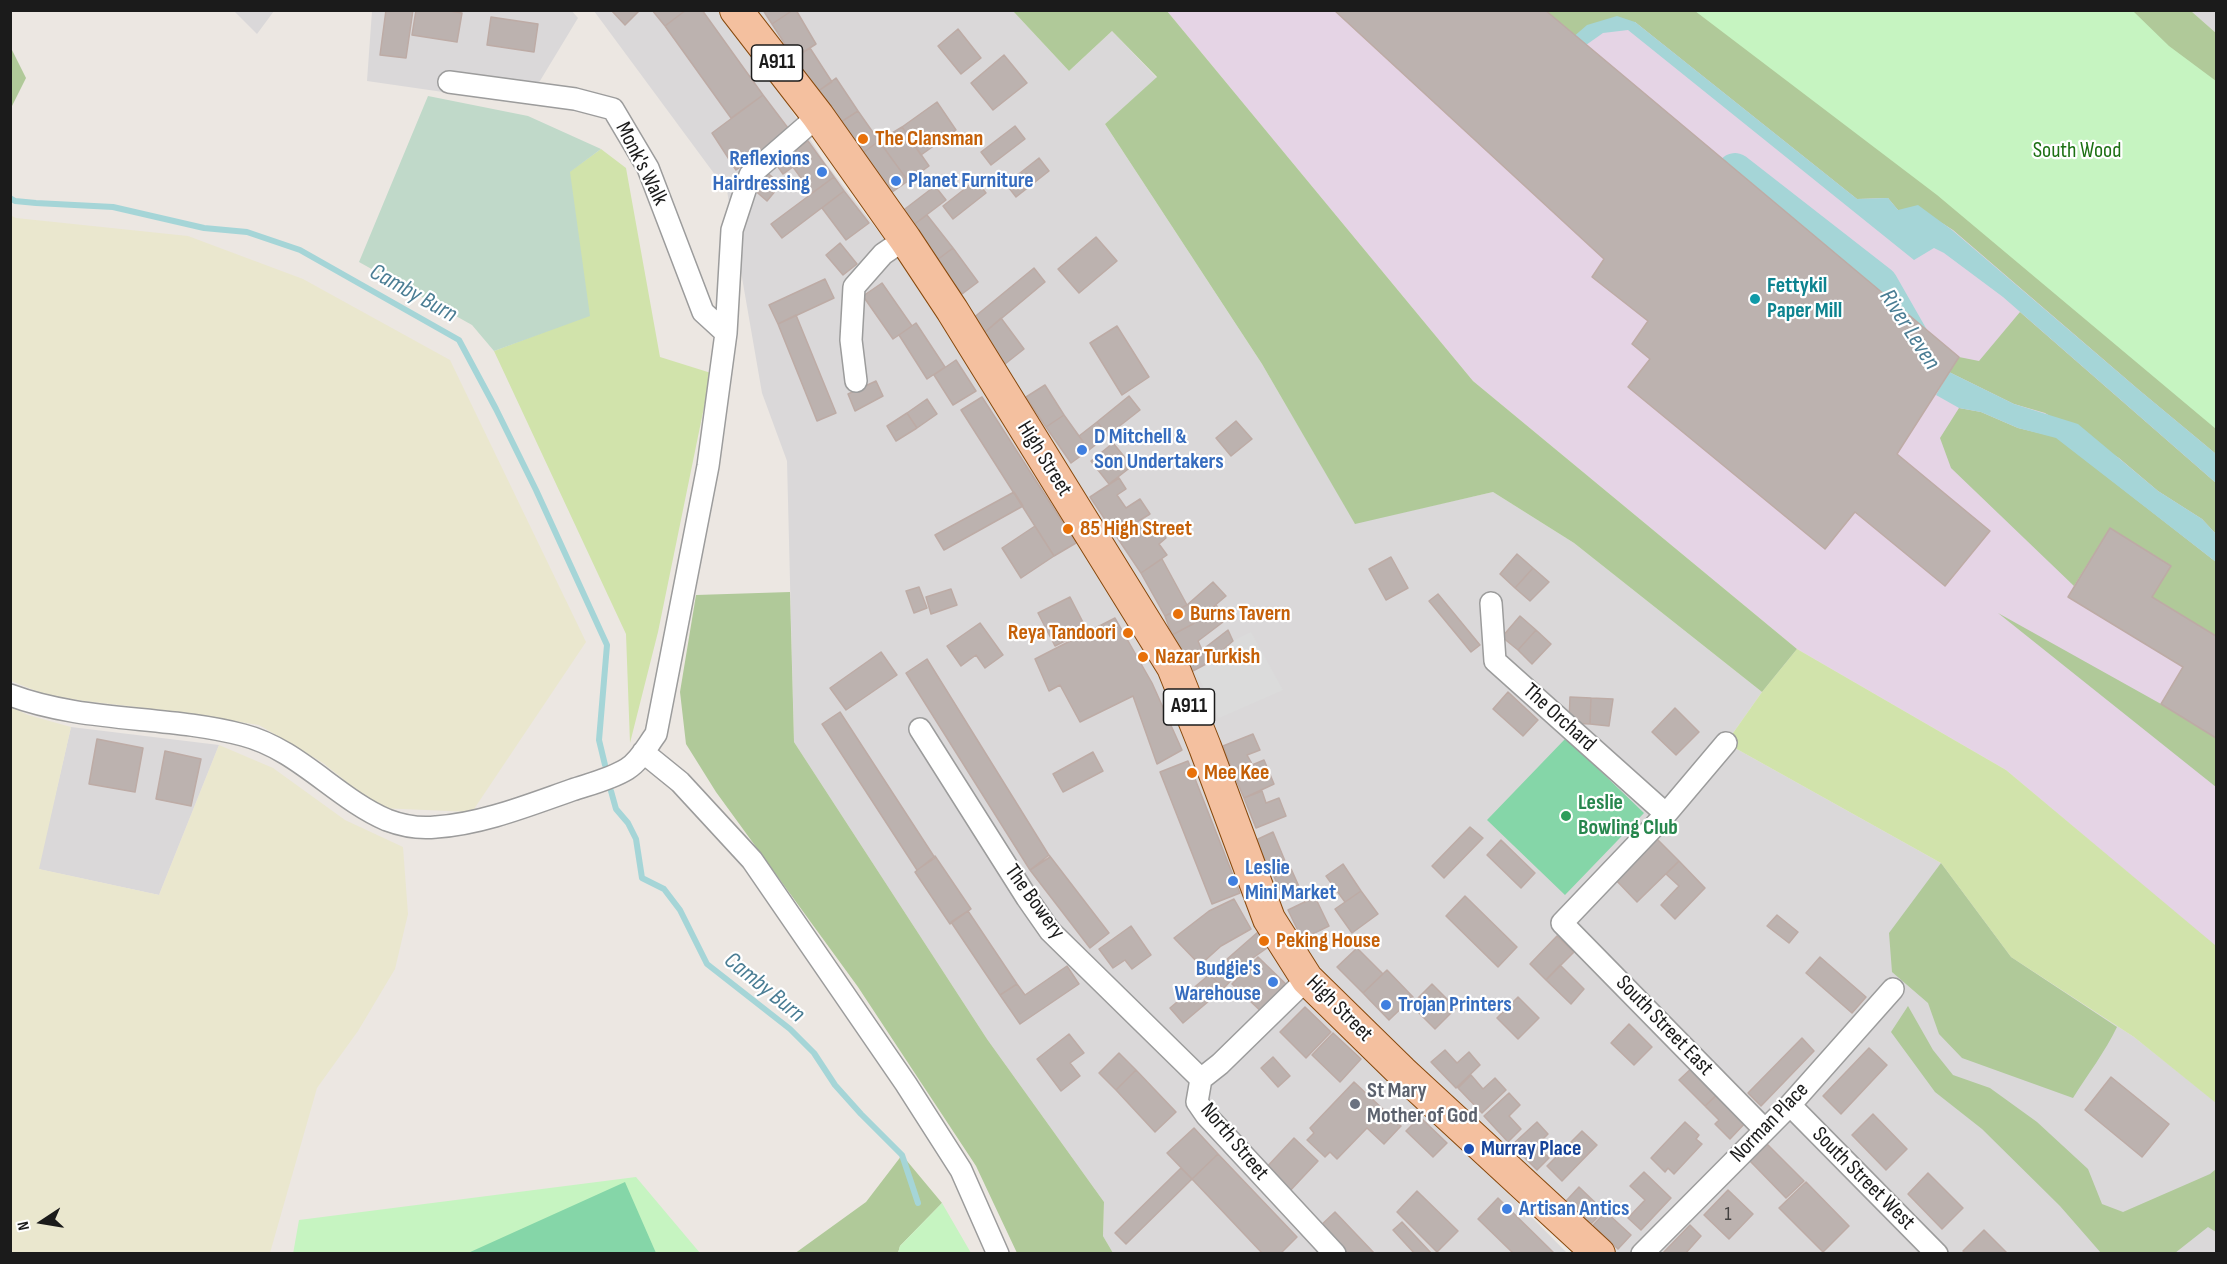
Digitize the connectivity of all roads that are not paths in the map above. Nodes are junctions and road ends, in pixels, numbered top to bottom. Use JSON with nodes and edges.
{"nodes":[{"id":1,"x":736,"y":10,"type":"edge"},
{"id":2,"x":449,"y":82,"type":"dead end"},
{"id":3,"x":818,"y":116,"type":"junction"},
{"id":4,"x":905,"y":239,"type":"junction"},
{"id":5,"x":726,"y":333,"type":"junction"},
{"id":6,"x":856,"y":381,"type":"dead end"},
{"id":7,"x":1491,"y":603,"type":"dead end"},
{"id":8,"x":10,"y":695,"type":"edge"},
{"id":9,"x":920,"y":729,"type":"dead end"},
{"id":10,"x":1726,"y":743,"type":"dead end"},
{"id":11,"x":643,"y":752,"type":"junction"},
{"id":12,"x":1666,"y":814,"type":"junction"},
{"id":13,"x":1307,"y":979,"type":"junction"},
{"id":14,"x":1893,"y":989,"type":"dead end"},
{"id":15,"x":1201,"y":1079,"type":"junction"},
{"id":16,"x":1790,"y":1105,"type":"junction"},
{"id":17,"x":1765,"y":1130,"type":"junction"},
{"id":18,"x":998,"y":1254,"type":"edge"},
{"id":19,"x":1335,"y":1254,"type":"edge"},
{"id":20,"x":1599,"y":1254,"type":"edge"},
{"id":21,"x":1642,"y":1254,"type":"edge"},
{"id":22,"x":1937,"y":1254,"type":"edge"}],
"edges":[{"from":1,"to":3,"type":"main road","number":"A911"},
{"from":2,"to":5,"type":"street","name":"Monk's Walk"},
{"from":3,"to":4,"type":"main road","name":"High Street","number":"A911"},
{"from":3,"to":5,"type":"street"},
{"from":4,"to":6,"type":"street"},
{"from":4,"to":13,"type":"main road","name":"High Street","number":"A911"},
{"from":5,"to":11,"type":"street"},
{"from":7,"to":12,"type":"street","name":"The Orchard"},
{"from":8,"to":11,"type":"street"},
{"from":9,"to":15,"type":"street","name":"The Bowery"},
{"from":10,"to":12,"type":"street"},
{"from":11,"to":18,"type":"street"},
{"from":12,"to":17,"type":"street","name":"South Street East"},
{"from":13,"to":15,"type":"street","name":"North Street"},
{"from":13,"to":20,"type":"main road","name":"High Street","number":"A911"},
{"from":14,"to":16,"type":"street","name":"Norman Place"},
{"from":15,"to":19,"type":"street","name":"North Street"},
{"from":16,"to":17,"type":"street","name":"Norman Place"},
{"from":16,"to":22,"type":"street","name":"South Street West"},
{"from":17,"to":21,"type":"street","name":"Norman Place"}]}
